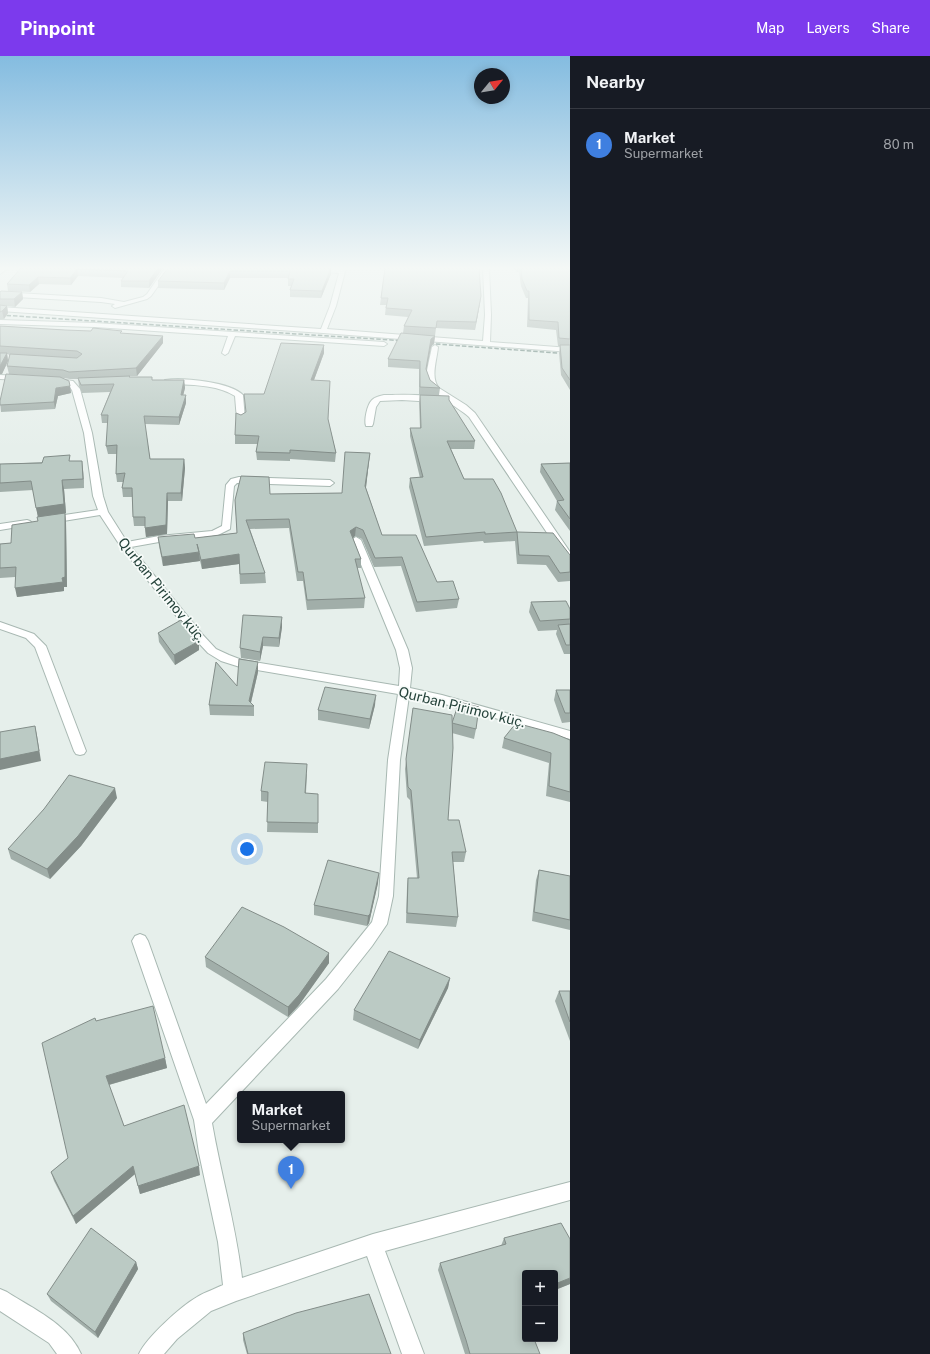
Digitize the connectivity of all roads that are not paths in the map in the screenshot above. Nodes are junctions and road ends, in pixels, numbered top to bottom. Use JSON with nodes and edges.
{"nodes":[{"id":1,"x":149,"y":329,"type":"edge"},
{"id":2,"x":287,"y":329,"type":"edge"},
{"id":3,"x":487,"y":329,"type":"edge"},
{"id":4,"x":323,"y":331,"type":"joint"},
{"id":5,"x":232,"y":334,"type":"junction"},
{"id":6,"x":388,"y":344,"type":"dead end"},
{"id":7,"x":486,"y":344,"type":"junction"},
{"id":8,"x":450,"y":348,"type":"dead end"},
{"id":9,"x":472,"y":350,"type":"dead end"},
{"id":10,"x":570,"y":350,"type":"edge"},
{"id":11,"x":487,"y":351,"type":"dead end"},
{"id":12,"x":226,"y":353,"type":"dead end"},
{"id":13,"x":0,"y":377,"type":"edge"},
{"id":14,"x":160,"y":382,"type":"edge"},
{"id":15,"x":453,"y":399,"type":"junction"},
{"id":16,"x":241,"y":420,"type":"edge"},
{"id":17,"x":369,"y":424,"type":"dead end"},
{"id":18,"x":330,"y":483,"type":"dead end"},
{"id":19,"x":103,"y":512,"type":"junction"},
{"id":20,"x":0,"y":527,"type":"edge"},
{"id":21,"x":356,"y":540,"type":"edge"},
{"id":22,"x":124,"y":545,"type":"junction"},
{"id":23,"x":570,"y":559,"type":"edge"},
{"id":24,"x":0,"y":625,"type":"edge"},
{"id":25,"x":404,"y":692,"type":"junction"},
{"id":26,"x":570,"y":735,"type":"edge"},
{"id":27,"x":80,"y":751,"type":"dead end"},
{"id":28,"x":140,"y":941,"type":"dead end"},
{"id":29,"x":203,"y":1120,"type":"junction"},
{"id":30,"x":570,"y":1190,"type":"edge"},
{"id":31,"x":373,"y":1244,"type":"junction"},
{"id":32,"x":234,"y":1291,"type":"junction"},
{"id":33,"x":0,"y":1299,"type":"edge"},
{"id":34,"x":70,"y":1354,"type":"edge"},
{"id":35,"x":150,"y":1354,"type":"edge"},
{"id":36,"x":413,"y":1354,"type":"edge"}],
"edges":[{"from":1,"to":5,"type":"street"},
{"from":2,"to":4,"type":"street"},
{"from":3,"to":7,"type":"street"},
{"from":4,"to":7,"type":"street"},
{"from":5,"to":6,"type":"street"},
{"from":5,"to":12,"type":"street"},
{"from":7,"to":10,"type":"street"},
{"from":8,"to":15,"type":"street"},
{"from":9,"to":11,"type":"street"},
{"from":13,"to":19,"type":"street","name":"Qurban Pirimov küç."},
{"from":14,"to":16,"type":"street"},
{"from":15,"to":17,"type":"street"},
{"from":15,"to":23,"type":"street"},
{"from":18,"to":22,"type":"street"},
{"from":19,"to":20,"type":"street"},
{"from":19,"to":22,"type":"street","name":"Qurban Pirimov küç."},
{"from":21,"to":25,"type":"street"},
{"from":22,"to":25,"type":"street","name":"Qurban Pirimov küç."},
{"from":24,"to":27,"type":"street"},
{"from":25,"to":26,"type":"street","name":"Qurban Pirimov küç."},
{"from":25,"to":29,"type":"street"},
{"from":28,"to":29,"type":"street"},
{"from":29,"to":32,"type":"street"},
{"from":30,"to":31,"type":"street"},
{"from":31,"to":32,"type":"street"},
{"from":31,"to":36,"type":"street"},
{"from":32,"to":35,"type":"street"},
{"from":33,"to":34,"type":"street"}]}
